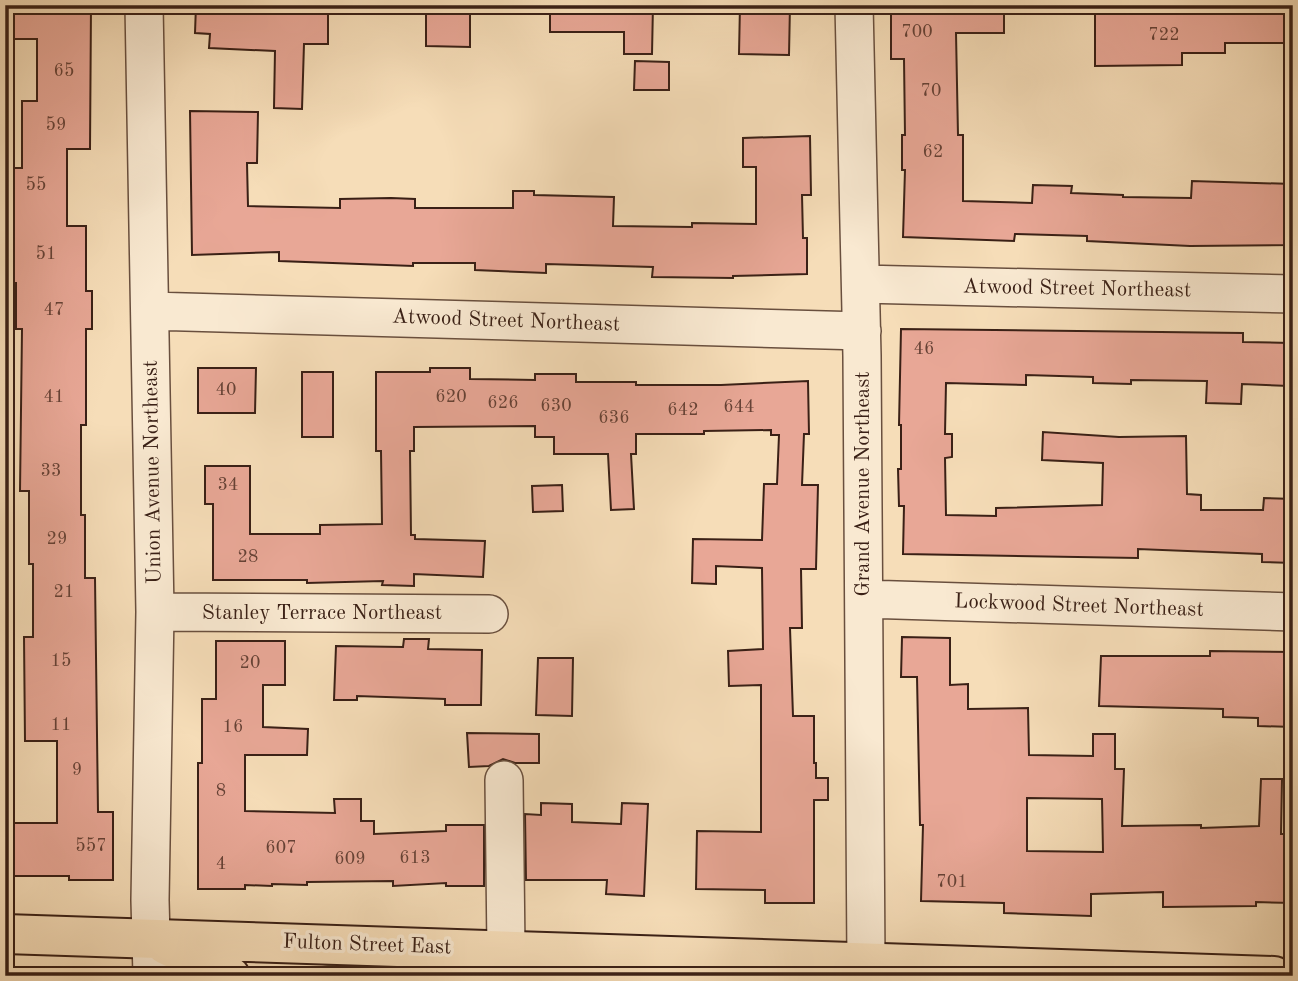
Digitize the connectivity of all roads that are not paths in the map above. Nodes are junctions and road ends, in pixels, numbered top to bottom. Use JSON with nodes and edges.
{"nodes":[{"id":1,"x":144,"y":5,"type":"edge"},
{"id":2,"x":854,"y":5,"type":"edge"},
{"id":3,"x":861,"y":284,"type":"junction"},
{"id":4,"x":1293,"y":294,"type":"edge"},
{"id":5,"x":150,"y":311,"type":"junction"},
{"id":6,"x":862,"y":331,"type":"junction"},
{"id":7,"x":864,"y":599,"type":"junction"},
{"id":8,"x":155,"y":612,"type":"junction"},
{"id":9,"x":1293,"y":612,"type":"edge"},
{"id":10,"x":489,"y":614,"type":"dead end"},
{"id":11,"x":504,"y":780,"type":"dead end"},
{"id":12,"x":5,"y":934,"type":"edge"},
{"id":13,"x":151,"y":938,"type":"junction"},
{"id":14,"x":506,"y":950,"type":"junction"},
{"id":15,"x":866,"y":963,"type":"junction"},
{"id":16,"x":1234,"y":975,"type":"edge"},
{"id":17,"x":152,"y":976,"type":"edge"},
{"id":18,"x":230,"y":976,"type":"edge"},
{"id":19,"x":1274,"y":976,"type":"edge"}],
"edges":[{"from":1,"to":5,"type":"street","name":"Union Avenue Northeast"},
{"from":2,"to":3,"type":"street","name":"Grand Avenue Northeast"},
{"from":3,"to":4,"type":"street","name":"Atwood Street Northeast"},
{"from":3,"to":6,"type":"street","name":"Grand Avenue Northeast"},
{"from":5,"to":6,"type":"street","name":"Atwood Street Northeast"},
{"from":5,"to":8,"type":"street","name":"Union Avenue Northeast"},
{"from":6,"to":7,"type":"street","name":"Grand Avenue Northeast"},
{"from":7,"to":9,"type":"street","name":"Lockwood Street Northeast"},
{"from":7,"to":15,"type":"street","name":"Grand Avenue Northeast"},
{"from":8,"to":10,"type":"street","name":"Stanley Terrace Northeast"},
{"from":8,"to":13,"type":"street","name":"Union Avenue Northeast"},
{"from":11,"to":14,"type":"street"},
{"from":12,"to":13,"type":"main road","name":"Fulton Street East"},
{"from":13,"to":14,"type":"main road","name":"Fulton Street East"},
{"from":13,"to":17,"type":"street","name":"Union Avenue Northeast"},
{"from":13,"to":18,"type":"main road"},
{"from":14,"to":15,"type":"main road","name":"Fulton Street East"},
{"from":15,"to":16,"type":"main road","name":"Fulton Street East"},
{"from":16,"to":19,"type":"main road","name":"Fulton Street East"}]}
